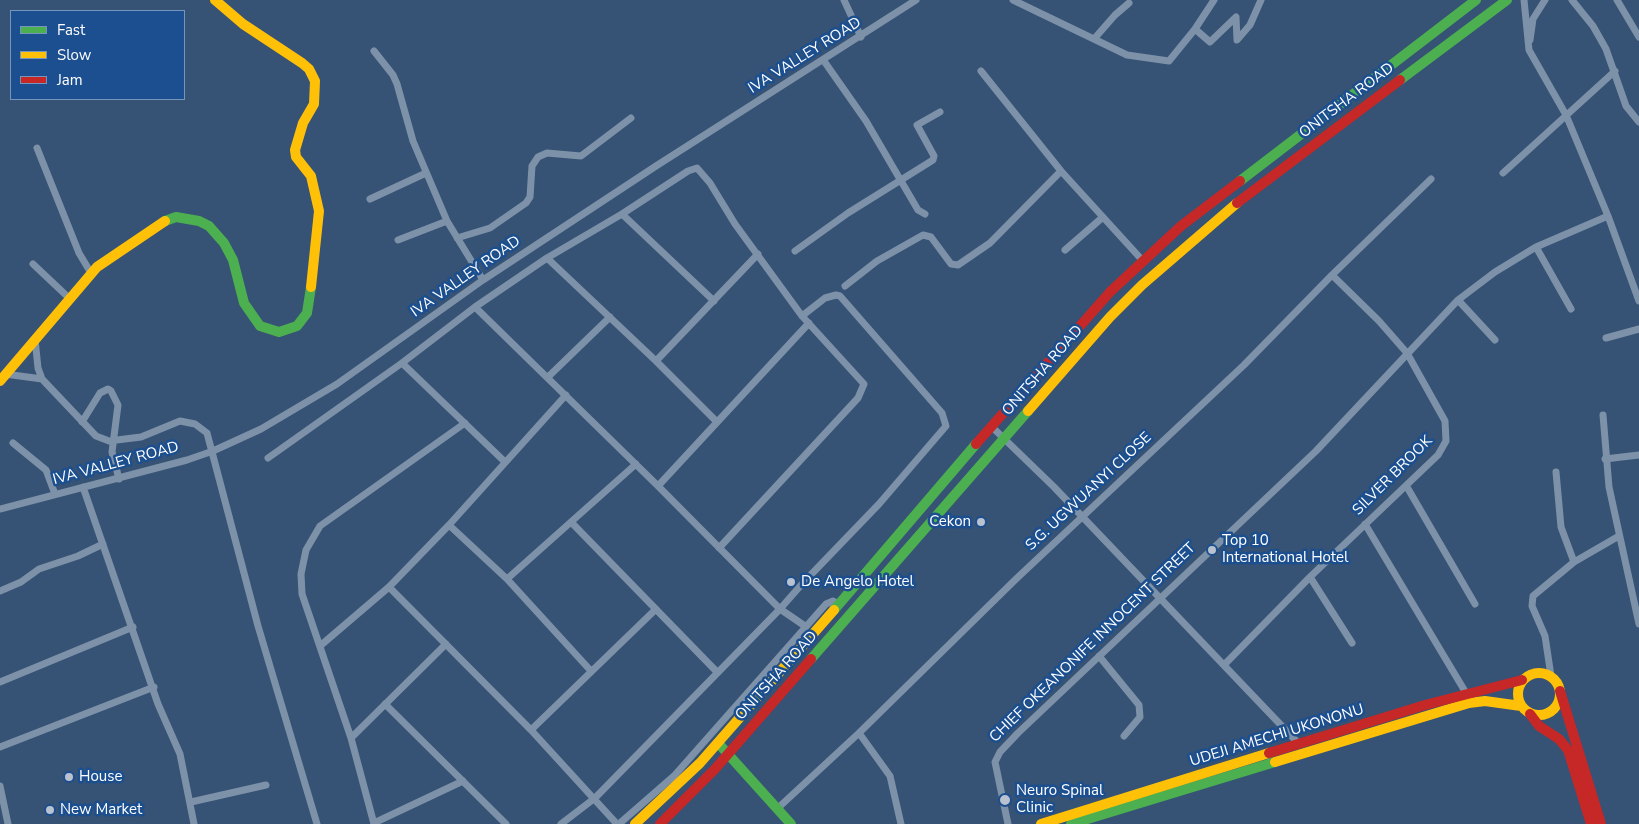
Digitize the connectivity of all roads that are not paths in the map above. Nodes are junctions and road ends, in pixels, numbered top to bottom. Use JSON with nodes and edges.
{"nodes":[{"id":1,"x":215,"y":0,"type":"edge"},
{"id":2,"x":844,"y":0,"type":"edge"},
{"id":3,"x":916,"y":0,"type":"edge"},
{"id":4,"x":1013,"y":0,"type":"edge"},
{"id":5,"x":1214,"y":0,"type":"edge"},
{"id":6,"x":1261,"y":0,"type":"edge"},
{"id":7,"x":1476,"y":0,"type":"edge"},
{"id":8,"x":1507,"y":0,"type":"edge"},
{"id":9,"x":1524,"y":0,"type":"edge"},
{"id":10,"x":1545,"y":0,"type":"edge"},
{"id":11,"x":1572,"y":0,"type":"edge"},
{"id":12,"x":1617,"y":0,"type":"edge"},
{"id":13,"x":1129,"y":3,"type":"dead end"},
{"id":14,"x":1194,"y":29,"type":"junction"},
{"id":15,"x":861,"y":37,"type":"junction"},
{"id":16,"x":1639,"y":37,"type":"edge"},
{"id":17,"x":1094,"y":38,"type":"junction"},
{"id":18,"x":1529,"y":50,"type":"junction"},
{"id":19,"x":374,"y":51,"type":"dead end"},
{"id":20,"x":824,"y":61,"type":"junction"},
{"id":21,"x":982,"y":71,"type":"dead end"},
{"id":22,"x":1614,"y":71,"type":"junction"},
{"id":23,"x":940,"y":112,"type":"dead end"},
{"id":24,"x":1566,"y":115,"type":"junction"},
{"id":25,"x":631,"y":118,"type":"dead end"},
{"id":26,"x":1639,"y":122,"type":"edge"},
{"id":27,"x":37,"y":148,"type":"dead end"},
{"id":28,"x":1061,"y":171,"type":"junction"},
{"id":29,"x":426,"y":173,"type":"junction"},
{"id":30,"x":1503,"y":173,"type":"dead end"},
{"id":31,"x":900,"y":179,"type":"junction"},
{"id":32,"x":1431,"y":179,"type":"dead end"},
{"id":33,"x":370,"y":199,"type":"dead end"},
{"id":34,"x":622,"y":214,"type":"junction"},
{"id":35,"x":925,"y":214,"type":"dead end"},
{"id":36,"x":1608,"y":216,"type":"junction"},
{"id":37,"x":1102,"y":217,"type":"junction"},
{"id":38,"x":447,"y":221,"type":"junction"},
{"id":39,"x":457,"y":238,"type":"junction"},
{"id":40,"x":398,"y":240,"type":"dead end"},
{"id":41,"x":1536,"y":247,"type":"junction"},
{"id":42,"x":1065,"y":250,"type":"dead end"},
{"id":43,"x":795,"y":251,"type":"dead end"},
{"id":44,"x":758,"y":254,"type":"junction"},
{"id":45,"x":547,"y":258,"type":"junction"},
{"id":46,"x":1143,"y":261,"type":"junction"},
{"id":47,"x":33,"y":264,"type":"dead end"},
{"id":48,"x":91,"y":273,"type":"junction"},
{"id":49,"x":1332,"y":275,"type":"junction"},
{"id":50,"x":483,"y":280,"type":"junction"},
{"id":51,"x":845,"y":286,"type":"dead end"},
{"id":52,"x":69,"y":298,"type":"junction"},
{"id":53,"x":1458,"y":300,"type":"junction"},
{"id":54,"x":714,"y":301,"type":"junction"},
{"id":55,"x":1639,"y":301,"type":"edge"},
{"id":56,"x":475,"y":307,"type":"junction"},
{"id":57,"x":1571,"y":309,"type":"dead end"},
{"id":58,"x":802,"y":316,"type":"junction"},
{"id":59,"x":610,"y":317,"type":"junction"},
{"id":60,"x":809,"y":323,"type":"junction"},
{"id":61,"x":1639,"y":329,"type":"edge"},
{"id":62,"x":1606,"y":338,"type":"dead end"},
{"id":63,"x":35,"y":339,"type":"junction"},
{"id":64,"x":1495,"y":340,"type":"dead end"},
{"id":65,"x":1407,"y":353,"type":"junction"},
{"id":66,"x":656,"y":361,"type":"junction"},
{"id":67,"x":402,"y":363,"type":"junction"},
{"id":68,"x":548,"y":377,"type":"junction"},
{"id":69,"x":3,"y":378,"type":"edge"},
{"id":70,"x":42,"y":379,"type":"junction"},
{"id":71,"x":566,"y":395,"type":"junction"},
{"id":72,"x":1604,"y":415,"type":"dead end"},
{"id":73,"x":82,"y":422,"type":"junction"},
{"id":74,"x":717,"y":422,"type":"junction"},
{"id":75,"x":465,"y":423,"type":"junction"},
{"id":76,"x":991,"y":426,"type":"junction"},
{"id":77,"x":1005,"y":438,"type":"junction"},
{"id":78,"x":113,"y":440,"type":"junction"},
{"id":79,"x":13,"y":443,"type":"dead end"},
{"id":80,"x":213,"y":451,"type":"junction"},
{"id":81,"x":1639,"y":455,"type":"edge"},
{"id":82,"x":268,"y":458,"type":"dead end"},
{"id":83,"x":1606,"y":459,"type":"junction"},
{"id":84,"x":505,"y":462,"type":"junction"},
{"id":85,"x":636,"y":464,"type":"junction"},
{"id":86,"x":1556,"y":472,"type":"dead end"},
{"id":87,"x":119,"y":479,"type":"junction"},
{"id":88,"x":658,"y":486,"type":"junction"},
{"id":89,"x":83,"y":487,"type":"junction"},
{"id":90,"x":1406,"y":487,"type":"junction"},
{"id":91,"x":55,"y":494,"type":"junction"},
{"id":92,"x":0,"y":509,"type":"edge"},
{"id":93,"x":1082,"y":517,"type":"junction"},
{"id":94,"x":571,"y":522,"type":"junction"},
{"id":95,"x":1365,"y":524,"type":"junction"},
{"id":96,"x":449,"y":525,"type":"junction"},
{"id":97,"x":1619,"y":536,"type":"junction"},
{"id":98,"x":103,"y":544,"type":"junction"},
{"id":99,"x":719,"y":548,"type":"junction"},
{"id":100,"x":1574,"y":562,"type":"junction"},
{"id":101,"x":1310,"y":577,"type":"junction"},
{"id":102,"x":507,"y":579,"type":"junction"},
{"id":103,"x":389,"y":587,"type":"junction"},
{"id":104,"x":0,"y":591,"type":"edge"},
{"id":105,"x":1159,"y":597,"type":"junction"},
{"id":106,"x":1475,"y":604,"type":"dead end"},
{"id":107,"x":839,"y":605,"type":"junction"},
{"id":108,"x":656,"y":609,"type":"junction"},
{"id":109,"x":780,"y":609,"type":"junction"},
{"id":110,"x":1639,"y":624,"type":"edge"},
{"id":111,"x":805,"y":626,"type":"junction"},
{"id":112,"x":133,"y":627,"type":"junction"},
{"id":113,"x":1352,"y":643,"type":"dead end"},
{"id":114,"x":446,"y":644,"type":"junction"},
{"id":115,"x":320,"y":646,"type":"junction"},
{"id":116,"x":1099,"y":656,"type":"junction"},
{"id":117,"x":1225,"y":664,"type":"junction"},
{"id":118,"x":591,"y":671,"type":"junction"},
{"id":119,"x":717,"y":672,"type":"junction"},
{"id":120,"x":1551,"y":676,"type":"junction"},
{"id":121,"x":1522,"y":680,"type":"junction"},
{"id":122,"x":0,"y":682,"type":"edge"},
{"id":123,"x":154,"y":687,"type":"junction"},
{"id":124,"x":1560,"y":690,"type":"junction"},
{"id":125,"x":1466,"y":693,"type":"junction"},
{"id":126,"x":385,"y":704,"type":"junction"},
{"id":127,"x":1521,"y":706,"type":"junction"},
{"id":128,"x":1530,"y":714,"type":"junction"},
{"id":129,"x":531,"y":730,"type":"junction"},
{"id":130,"x":1357,"y":732,"type":"junction"},
{"id":131,"x":860,"y":733,"type":"junction"},
{"id":132,"x":1124,"y":736,"type":"dead end"},
{"id":133,"x":351,"y":738,"type":"junction"},
{"id":134,"x":718,"y":743,"type":"junction"},
{"id":135,"x":1299,"y":744,"type":"junction"},
{"id":136,"x":0,"y":747,"type":"edge"},
{"id":137,"x":727,"y":754,"type":"junction"},
{"id":138,"x":463,"y":781,"type":"junction"},
{"id":139,"x":266,"y":785,"type":"dead end"},
{"id":140,"x":0,"y":786,"type":"edge"},
{"id":141,"x":596,"y":798,"type":"junction"},
{"id":142,"x":191,"y":802,"type":"junction"},
{"id":143,"x":778,"y":808,"type":"junction"},
{"id":144,"x":1106,"y":809,"type":"junction"},
{"id":145,"x":1091,"y":817,"type":"edge"},
{"id":146,"x":374,"y":823,"type":"edge"},
{"id":147,"x":8,"y":824,"type":"edge"},
{"id":148,"x":194,"y":824,"type":"edge"},
{"id":149,"x":317,"y":824,"type":"edge"},
{"id":150,"x":506,"y":824,"type":"edge"},
{"id":151,"x":561,"y":824,"type":"edge"},
{"id":152,"x":618,"y":824,"type":"edge"},
{"id":153,"x":635,"y":824,"type":"edge"},
{"id":154,"x":660,"y":824,"type":"edge"},
{"id":155,"x":791,"y":824,"type":"edge"},
{"id":156,"x":901,"y":824,"type":"edge"},
{"id":157,"x":1008,"y":824,"type":"edge"},
{"id":158,"x":1041,"y":824,"type":"edge"},
{"id":159,"x":1071,"y":824,"type":"edge"},
{"id":160,"x":1109,"y":824,"type":"edge"},
{"id":161,"x":1591,"y":824,"type":"edge"},
{"id":162,"x":1601,"y":824,"type":"edge"}],
"edges":[{"from":1,"to":48,"type":"main road"},
{"from":2,"to":15,"type":"street"},
{"from":3,"to":15,"type":"street","name":"IVA VALLEY ROAD"},
{"from":4,"to":17,"type":"street"},
{"from":5,"to":14,"type":"street"},
{"from":6,"to":14,"type":"street"},
{"from":7,"to":46,"type":"main road","name":"ONITSHA ROAD"},
{"from":8,"to":77,"type":"main road","name":"ONITSHA ROAD"},
{"from":9,"to":18,"type":"street"},
{"from":10,"to":18,"type":"street"},
{"from":11,"to":22,"type":"street"},
{"from":12,"to":16,"type":"street"},
{"from":13,"to":17,"type":"street"},
{"from":14,"to":17,"type":"street"},
{"from":15,"to":20,"type":"street","name":"IVA VALLEY ROAD"},
{"from":18,"to":24,"type":"street"},
{"from":19,"to":29,"type":"street"},
{"from":20,"to":31,"type":"street"},
{"from":20,"to":50,"type":"street","name":"IVA VALLEY ROAD"},
{"from":21,"to":28,"type":"street"},
{"from":22,"to":24,"type":"street"},
{"from":22,"to":26,"type":"street"},
{"from":23,"to":31,"type":"street"},
{"from":24,"to":30,"type":"street"},
{"from":24,"to":36,"type":"street"},
{"from":25,"to":39,"type":"street"},
{"from":27,"to":48,"type":"street"},
{"from":28,"to":37,"type":"street"},
{"from":28,"to":51,"type":"street"},
{"from":29,"to":33,"type":"street"},
{"from":29,"to":38,"type":"street"},
{"from":31,"to":35,"type":"street"},
{"from":31,"to":43,"type":"street"},
{"from":32,"to":49,"type":"street","name":"S.G. UGWUANYI CLOSE"},
{"from":34,"to":44,"type":"street"},
{"from":34,"to":45,"type":"street"},
{"from":34,"to":54,"type":"street"},
{"from":36,"to":41,"type":"street","name":"CHIEF OKEANONIFE INNOCENT STREET"},
{"from":36,"to":55,"type":"street"},
{"from":37,"to":42,"type":"street"},
{"from":37,"to":46,"type":"street"},
{"from":38,"to":39,"type":"street"},
{"from":38,"to":40,"type":"street"},
{"from":39,"to":50,"type":"street"},
{"from":41,"to":53,"type":"street","name":"CHIEF OKEANONIFE INNOCENT STREET"},
{"from":41,"to":57,"type":"street"},
{"from":44,"to":54,"type":"street"},
{"from":44,"to":58,"type":"street"},
{"from":45,"to":56,"type":"street"},
{"from":45,"to":59,"type":"street"},
{"from":46,"to":76,"type":"main road","name":"ONITSHA ROAD"},
{"from":47,"to":52,"type":"street"},
{"from":48,"to":52,"type":"main road"},
{"from":49,"to":65,"type":"street"},
{"from":49,"to":93,"type":"street","name":"S.G. UGWUANYI CLOSE"},
{"from":50,"to":80,"type":"street","name":"IVA VALLEY ROAD"},
{"from":52,"to":63,"type":"main road"},
{"from":53,"to":64,"type":"street"},
{"from":53,"to":65,"type":"street","name":"CHIEF OKEANONIFE INNOCENT STREET"},
{"from":54,"to":66,"type":"street"},
{"from":56,"to":67,"type":"street"},
{"from":56,"to":68,"type":"street"},
{"from":58,"to":60,"type":"street"},
{"from":58,"to":109,"type":"street"},
{"from":59,"to":66,"type":"street"},
{"from":59,"to":68,"type":"street"},
{"from":60,"to":74,"type":"street"},
{"from":60,"to":99,"type":"street"},
{"from":61,"to":62,"type":"street"},
{"from":63,"to":69,"type":"main road"},
{"from":63,"to":70,"type":"street"},
{"from":65,"to":90,"type":"street","name":"SILVER BROOK"},
{"from":65,"to":105,"type":"street","name":"CHIEF OKEANONIFE INNOCENT STREET"},
{"from":66,"to":74,"type":"street"},
{"from":67,"to":75,"type":"street"},
{"from":67,"to":82,"type":"street"},
{"from":68,"to":71,"type":"street"},
{"from":69,"to":70,"type":"street"},
{"from":70,"to":73,"type":"street"},
{"from":71,"to":84,"type":"street"},
{"from":71,"to":85,"type":"street"},
{"from":72,"to":83,"type":"street"},
{"from":73,"to":78,"type":"street"},
{"from":73,"to":78,"type":"street"},
{"from":74,"to":88,"type":"street"},
{"from":75,"to":84,"type":"street"},
{"from":75,"to":115,"type":"street"},
{"from":76,"to":77,"type":"street"},
{"from":76,"to":107,"type":"main road","name":"ONITSHA ROAD"},
{"from":77,"to":93,"type":"street"},
{"from":77,"to":137,"type":"main road","name":"ONITSHA ROAD"},
{"from":78,"to":80,"type":"street"},
{"from":78,"to":87,"type":"street"},
{"from":79,"to":91,"type":"street"},
{"from":80,"to":87,"type":"street","name":"IVA VALLEY ROAD"},
{"from":80,"to":149,"type":"street"},
{"from":81,"to":83,"type":"street"},
{"from":83,"to":97,"type":"street"},
{"from":84,"to":96,"type":"street"},
{"from":85,"to":88,"type":"street"},
{"from":85,"to":94,"type":"street"},
{"from":86,"to":100,"type":"street"},
{"from":87,"to":89,"type":"street","name":"IVA VALLEY ROAD"},
{"from":88,"to":99,"type":"street"},
{"from":89,"to":91,"type":"street","name":"IVA VALLEY ROAD"},
{"from":89,"to":98,"type":"street"},
{"from":90,"to":95,"type":"street","name":"SILVER BROOK"},
{"from":90,"to":106,"type":"street"},
{"from":91,"to":92,"type":"street","name":"IVA VALLEY ROAD"},
{"from":93,"to":105,"type":"street"},
{"from":93,"to":131,"type":"street","name":"S.G. UGWUANYI CLOSE"},
{"from":94,"to":102,"type":"street"},
{"from":94,"to":108,"type":"street"},
{"from":95,"to":101,"type":"street","name":"SILVER BROOK"},
{"from":95,"to":125,"type":"street"},
{"from":96,"to":102,"type":"street"},
{"from":96,"to":103,"type":"street"},
{"from":97,"to":100,"type":"street"},
{"from":97,"to":110,"type":"street"},
{"from":98,"to":104,"type":"street"},
{"from":98,"to":112,"type":"street"},
{"from":99,"to":109,"type":"street"},
{"from":100,"to":120,"type":"street"},
{"from":101,"to":113,"type":"street"},
{"from":101,"to":117,"type":"street","name":"SILVER BROOK"},
{"from":102,"to":118,"type":"street"},
{"from":103,"to":114,"type":"street"},
{"from":103,"to":115,"type":"street"},
{"from":105,"to":116,"type":"street","name":"CHIEF OKEANONIFE INNOCENT STREET"},
{"from":105,"to":117,"type":"street"},
{"from":107,"to":111,"type":"street"},
{"from":107,"to":134,"type":"main road","name":"ONITSHA ROAD"},
{"from":108,"to":118,"type":"street"},
{"from":108,"to":119,"type":"street"},
{"from":109,"to":111,"type":"street"},
{"from":109,"to":119,"type":"street"},
{"from":111,"to":152,"type":"street"},
{"from":112,"to":122,"type":"street"},
{"from":112,"to":123,"type":"street"},
{"from":114,"to":126,"type":"street"},
{"from":114,"to":129,"type":"street"},
{"from":115,"to":133,"type":"street"},
{"from":116,"to":132,"type":"street"},
{"from":116,"to":157,"type":"street","name":"CHIEF OKEANONIFE INNOCENT STREET"},
{"from":117,"to":135,"type":"street"},
{"from":118,"to":129,"type":"street"},
{"from":119,"to":141,"type":"street"},
{"from":120,"to":121,"type":"main road"},
{"from":120,"to":124,"type":"main road"},
{"from":121,"to":125,"type":"main road","name":"UDEJI AMECHI UKONONU"},
{"from":121,"to":127,"type":"main road"},
{"from":123,"to":136,"type":"street"},
{"from":123,"to":142,"type":"street"},
{"from":124,"to":128,"type":"main road"},
{"from":124,"to":162,"type":"main road"},
{"from":125,"to":130,"type":"main road","name":"UDEJI AMECHI UKONONU"},
{"from":126,"to":133,"type":"street"},
{"from":126,"to":138,"type":"street"},
{"from":127,"to":128,"type":"main road"},
{"from":127,"to":130,"type":"main road","name":"UDEJI AMECHI UKONONU"},
{"from":128,"to":161,"type":"main road"},
{"from":129,"to":141,"type":"street"},
{"from":130,"to":135,"type":"main road","name":"UDEJI AMECHI UKONONU"},
{"from":130,"to":144,"type":"main road","name":"UDEJI AMECHI UKONONU"},
{"from":131,"to":143,"type":"street","name":"S.G. UGWUANYI CLOSE"},
{"from":131,"to":156,"type":"street"},
{"from":133,"to":146,"type":"street"},
{"from":134,"to":137,"type":"main road"},
{"from":134,"to":153,"type":"main road","name":"ONITSHA ROAD"},
{"from":135,"to":144,"type":"main road","name":"UDEJI AMECHI UKONONU"},
{"from":137,"to":143,"type":"main road"},
{"from":137,"to":154,"type":"main road","name":"ONITSHA ROAD"},
{"from":138,"to":146,"type":"street"},
{"from":138,"to":150,"type":"street"},
{"from":139,"to":142,"type":"street"},
{"from":140,"to":147,"type":"street"},
{"from":141,"to":151,"type":"street"},
{"from":141,"to":152,"type":"street"},
{"from":142,"to":148,"type":"street"},
{"from":143,"to":155,"type":"main road"},
{"from":144,"to":145,"type":"main road","name":"UDEJI AMECHI UKONONU"},
{"from":144,"to":160,"type":"main road"},
{"from":145,"to":158,"type":"main road","name":"UDEJI AMECHI UKONONU"},
{"from":145,"to":159,"type":"main road"}]}
